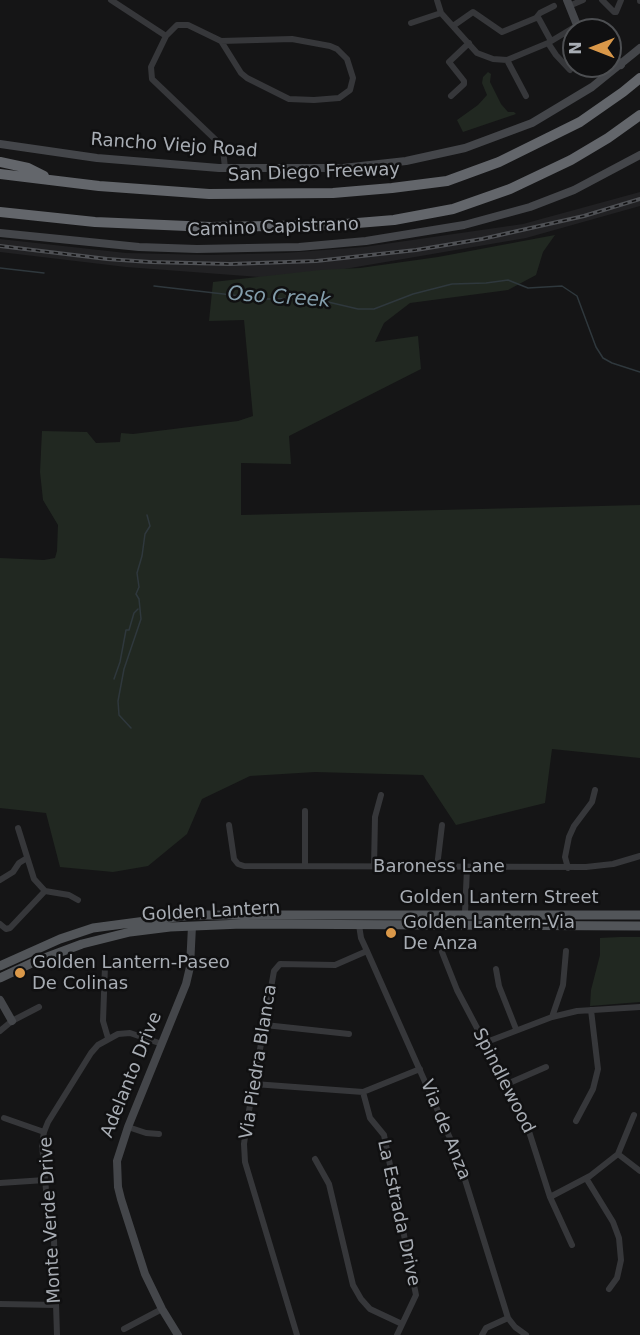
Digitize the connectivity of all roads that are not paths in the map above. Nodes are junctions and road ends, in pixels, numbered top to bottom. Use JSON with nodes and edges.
{"nodes":[{"id":1,"x":111,"y":0,"type":"edge"},
{"id":2,"x":437,"y":0,"type":"edge"},
{"id":3,"x":583,"y":0,"type":"edge"},
{"id":4,"x":602,"y":0,"type":"edge"},
{"id":5,"x":621,"y":0,"type":"edge"},
{"id":6,"x":568,"y":3,"type":"edge"},
{"id":7,"x":554,"y":6,"type":"dead end"},
{"id":8,"x":441,"y":13,"type":"junction"},
{"id":9,"x":536,"y":18,"type":"junction"},
{"id":10,"x":574,"y":18,"type":"edge"},
{"id":11,"x":411,"y":23,"type":"dead end"},
{"id":12,"x":453,"y":26,"type":"junction"},
{"id":13,"x":166,"y":36,"type":"junction"},
{"id":14,"x":562,"y":36,"type":"edge"},
{"id":15,"x":221,"y":41,"type":"junction"},
{"id":16,"x":550,"y":42,"type":"junction"},
{"id":17,"x":469,"y":43,"type":"junction"},
{"id":18,"x":640,"y":48,"type":"edge"},
{"id":19,"x":507,"y":60,"type":"junction"},
{"id":20,"x":562,"y":61,"type":"edge"},
{"id":21,"x":622,"y":64,"type":"edge"},
{"id":22,"x":604,"y":78,"type":"edge"},
{"id":23,"x":640,"y":78,"type":"edge"},
{"id":24,"x":451,"y":96,"type":"dead end"},
{"id":25,"x":526,"y":96,"type":"dead end"},
{"id":26,"x":640,"y":115,"type":"edge"},
{"id":27,"x":0,"y":144,"type":"edge"},
{"id":28,"x":640,"y":156,"type":"edge"},
{"id":29,"x":0,"y":162,"type":"edge"},
{"id":30,"x":225,"y":168,"type":"junction"},
{"id":31,"x":0,"y":174,"type":"edge"},
{"id":32,"x":52,"y":180,"type":"junction"},
{"id":33,"x":0,"y":212,"type":"edge"},
{"id":34,"x":0,"y":233,"type":"edge"},
{"id":35,"x":594,"y":790,"type":"dead end"},
{"id":36,"x":381,"y":795,"type":"dead end"},
{"id":37,"x":305,"y":811,"type":"dead end"},
{"id":38,"x":229,"y":825,"type":"dead end"},
{"id":39,"x":442,"y":825,"type":"dead end"},
{"id":40,"x":18,"y":828,"type":"dead end"},
{"id":41,"x":640,"y":856,"type":"edge"},
{"id":42,"x":27,"y":858,"type":"junction"},
{"id":43,"x":305,"y":866,"type":"junction"},
{"id":44,"x":374,"y":867,"type":"junction"},
{"id":45,"x":437,"y":867,"type":"junction"},
{"id":46,"x":568,"y":867,"type":"junction"},
{"id":47,"x":467,"y":868,"type":"junction"},
{"id":48,"x":0,"y":880,"type":"edge"},
{"id":49,"x":45,"y":891,"type":"junction"},
{"id":50,"x":78,"y":900,"type":"dead end"},
{"id":51,"x":465,"y":913,"type":"junction"},
{"id":52,"x":236,"y":914,"type":"junction"},
{"id":53,"x":358,"y":914,"type":"joint"},
{"id":54,"x":369,"y":914,"type":"junction"},
{"id":55,"x":344,"y":915,"type":"junction"},
{"id":56,"x":640,"y":915,"type":"edge"},
{"id":57,"x":146,"y":920,"type":"junction"},
{"id":58,"x":0,"y":924,"type":"edge"},
{"id":59,"x":359,"y":925,"type":"junction"},
{"id":60,"x":453,"y":925,"type":"junction"},
{"id":61,"x":482,"y":925,"type":"junction"},
{"id":62,"x":192,"y":926,"type":"junction"},
{"id":63,"x":640,"y":926,"type":"edge"},
{"id":64,"x":367,"y":951,"type":"junction"},
{"id":65,"x":566,"y":951,"type":"dead end"},
{"id":66,"x":442,"y":952,"type":"dead end"},
{"id":67,"x":0,"y":966,"type":"edge"},
{"id":68,"x":105,"y":966,"type":"dead end"},
{"id":69,"x":496,"y":969,"type":"dead end"},
{"id":70,"x":0,"y":978,"type":"edge"},
{"id":71,"x":0,"y":1000,"type":"edge"},
{"id":72,"x":39,"y":1007,"type":"dead end"},
{"id":73,"x":640,"y":1007,"type":"edge"},
{"id":74,"x":591,"y":1010,"type":"junction"},
{"id":75,"x":552,"y":1017,"type":"junction"},
{"id":76,"x":12,"y":1021,"type":"junction"},
{"id":77,"x":265,"y":1025,"type":"junction"},
{"id":78,"x":516,"y":1029,"type":"junction"},
{"id":79,"x":0,"y":1031,"type":"edge"},
{"id":80,"x":350,"y":1034,"type":"dead end"},
{"id":81,"x":108,"y":1038,"type":"junction"},
{"id":82,"x":484,"y":1043,"type":"junction"},
{"id":83,"x":162,"y":1044,"type":"junction"},
{"id":84,"x":546,"y":1067,"type":"dead end"},
{"id":85,"x":420,"y":1069,"type":"junction"},
{"id":86,"x":254,"y":1084,"type":"junction"},
{"id":87,"x":507,"y":1084,"type":"junction"},
{"id":88,"x":363,"y":1092,"type":"junction"},
{"id":89,"x":634,"y":1115,"type":"dead end"},
{"id":90,"x":4,"y":1118,"type":"dead end"},
{"id":91,"x":576,"y":1121,"type":"dead end"},
{"id":92,"x":129,"y":1127,"type":"junction"},
{"id":93,"x":44,"y":1132,"type":"junction"},
{"id":94,"x":159,"y":1134,"type":"dead end"},
{"id":95,"x":618,"y":1154,"type":"junction"},
{"id":96,"x":315,"y":1159,"type":"dead end"},
{"id":97,"x":640,"y":1172,"type":"edge"},
{"id":98,"x":586,"y":1178,"type":"junction"},
{"id":99,"x":45,"y":1180,"type":"junction"},
{"id":100,"x":0,"y":1184,"type":"edge"},
{"id":101,"x":550,"y":1197,"type":"junction"},
{"id":102,"x":572,"y":1245,"type":"dead end"},
{"id":103,"x":609,"y":1289,"type":"dead end"},
{"id":104,"x":0,"y":1304,"type":"edge"},
{"id":105,"x":56,"y":1305,"type":"junction"},
{"id":106,"x":162,"y":1309,"type":"junction"},
{"id":107,"x":508,"y":1318,"type":"junction"},
{"id":108,"x":402,"y":1324,"type":"junction"},
{"id":109,"x":124,"y":1329,"type":"dead end"},
{"id":110,"x":57,"y":1335,"type":"edge"},
{"id":111,"x":178,"y":1335,"type":"edge"},
{"id":112,"x":297,"y":1335,"type":"edge"},
{"id":113,"x":397,"y":1335,"type":"edge"},
{"id":114,"x":482,"y":1335,"type":"edge"},
{"id":115,"x":526,"y":1335,"type":"edge"}],
"edges":[{"from":1,"to":13,"type":"street"},
{"from":2,"to":8,"type":"street"},
{"from":3,"to":6,"type":"street"},
{"from":4,"to":5,"type":"street"},
{"from":6,"to":10,"type":"street"},
{"from":7,"to":9,"type":"street"},
{"from":8,"to":11,"type":"street"},
{"from":8,"to":12,"type":"street"},
{"from":9,"to":12,"type":"street"},
{"from":9,"to":16,"type":"street"},
{"from":12,"to":17,"type":"street"},
{"from":13,"to":15,"type":"street"},
{"from":13,"to":30,"type":"street"},
{"from":14,"to":16,"type":"street"},
{"from":15,"to":15,"type":"street"},
{"from":16,"to":19,"type":"street"},
{"from":16,"to":20,"type":"street"},
{"from":17,"to":19,"type":"street"},
{"from":17,"to":24,"type":"street"},
{"from":18,"to":21,"type":"street","name":"Rancho Viejo Road"},
{"from":19,"to":25,"type":"street"},
{"from":22,"to":30,"type":"street","name":"Rancho Viejo Road"},
{"from":23,"to":32,"type":"highway","name":"San Diego Freeway"},
{"from":26,"to":33,"type":"highway"},
{"from":27,"to":30,"type":"street","name":"Rancho Viejo Road"},
{"from":28,"to":34,"type":"street","name":"Camino Capistrano"},
{"from":29,"to":32,"type":"highway"},
{"from":31,"to":32,"type":"highway","name":"San Diego Freeway"},
{"from":35,"to":46,"type":"street"},
{"from":36,"to":44,"type":"street"},
{"from":37,"to":43,"type":"street"},
{"from":38,"to":43,"type":"street","name":"Baroness Lane"},
{"from":39,"to":45,"type":"street"},
{"from":40,"to":42,"type":"street"},
{"from":41,"to":46,"type":"street","name":"Baroness Lane"},
{"from":42,"to":48,"type":"street"},
{"from":42,"to":49,"type":"street"},
{"from":43,"to":44,"type":"street","name":"Baroness Lane"},
{"from":44,"to":45,"type":"street","name":"Baroness Lane"},
{"from":45,"to":47,"type":"street","name":"Baroness Lane"},
{"from":46,"to":47,"type":"street","name":"Baroness Lane"},
{"from":47,"to":51,"type":"street"},
{"from":49,"to":50,"type":"street"},
{"from":49,"to":58,"type":"street"},
{"from":51,"to":54,"type":"main road","name":"Golden Lantern Street"},
{"from":51,"to":56,"type":"main road","name":"Golden Lantern Street"},
{"from":51,"to":60,"type":"main road"},
{"from":51,"to":61,"type":"main road"},
{"from":52,"to":55,"type":"main road","name":"Golden Lantern"},
{"from":52,"to":57,"type":"main road","name":"Golden Lantern"},
{"from":52,"to":62,"type":"main road"},
{"from":53,"to":54,"type":"main road","name":"Golden Lantern Street"},
{"from":53,"to":55,"type":"main road","name":"Golden Lantern"},
{"from":54,"to":59,"type":"main road"},
{"from":55,"to":59,"type":"main road"},
{"from":57,"to":62,"type":"main road"},
{"from":57,"to":67,"type":"main road","name":"Golden Lantern"},
{"from":59,"to":60,"type":"main road","name":"Golden Lantern Street"},
{"from":59,"to":62,"type":"main road","name":"Golden Lantern"},
{"from":59,"to":64,"type":"street","name":"Via de Anza"},
{"from":60,"to":61,"type":"main road","name":"Golden Lantern Street"},
{"from":61,"to":63,"type":"main road","name":"Golden Lantern Street"},
{"from":62,"to":70,"type":"main road","name":"Golden Lantern"},
{"from":62,"to":83,"type":"street","name":"Adelanto Drive"},
{"from":64,"to":77,"type":"street","name":"Via Piedra Blanca"},
{"from":64,"to":85,"type":"street","name":"Via de Anza"},
{"from":65,"to":75,"type":"street"},
{"from":66,"to":82,"type":"street","name":"Spindlewood"},
{"from":68,"to":81,"type":"street"},
{"from":69,"to":78,"type":"street"},
{"from":71,"to":76,"type":"street"},
{"from":72,"to":76,"type":"street"},
{"from":73,"to":74,"type":"street"},
{"from":74,"to":75,"type":"street"},
{"from":74,"to":91,"type":"street"},
{"from":75,"to":78,"type":"street"},
{"from":76,"to":79,"type":"street"},
{"from":77,"to":80,"type":"street"},
{"from":77,"to":86,"type":"street","name":"Via Piedra Blanca"},
{"from":78,"to":82,"type":"street"},
{"from":81,"to":83,"type":"street"},
{"from":81,"to":93,"type":"street","name":"Monte Verde Drive"},
{"from":82,"to":87,"type":"street","name":"Spindlewood"},
{"from":83,"to":92,"type":"street","name":"Adelanto Drive"},
{"from":84,"to":87,"type":"street"},
{"from":85,"to":88,"type":"street"},
{"from":85,"to":107,"type":"street","name":"Via de Anza"},
{"from":86,"to":88,"type":"street"},
{"from":86,"to":112,"type":"street","name":"Via Piedra Blanca"},
{"from":87,"to":101,"type":"street","name":"Spindlewood"},
{"from":88,"to":108,"type":"street","name":"La Estrada Drive"},
{"from":89,"to":95,"type":"street"},
{"from":90,"to":93,"type":"street"},
{"from":92,"to":94,"type":"street"},
{"from":92,"to":106,"type":"street","name":"Adelanto Drive"},
{"from":93,"to":99,"type":"street","name":"Monte Verde Drive"},
{"from":95,"to":97,"type":"street"},
{"from":95,"to":98,"type":"street"},
{"from":96,"to":108,"type":"street"},
{"from":98,"to":101,"type":"street"},
{"from":98,"to":103,"type":"street"},
{"from":99,"to":100,"type":"street"},
{"from":99,"to":105,"type":"street","name":"Monte Verde Drive"},
{"from":101,"to":102,"type":"street","name":"Spindlewood"},
{"from":104,"to":105,"type":"street"},
{"from":105,"to":110,"type":"street","name":"Monte Verde Drive"},
{"from":106,"to":109,"type":"street"},
{"from":106,"to":111,"type":"street","name":"Adelanto Drive"},
{"from":107,"to":114,"type":"street"},
{"from":107,"to":115,"type":"street","name":"Via de Anza"},
{"from":108,"to":113,"type":"street","name":"La Estrada Drive"}]}
